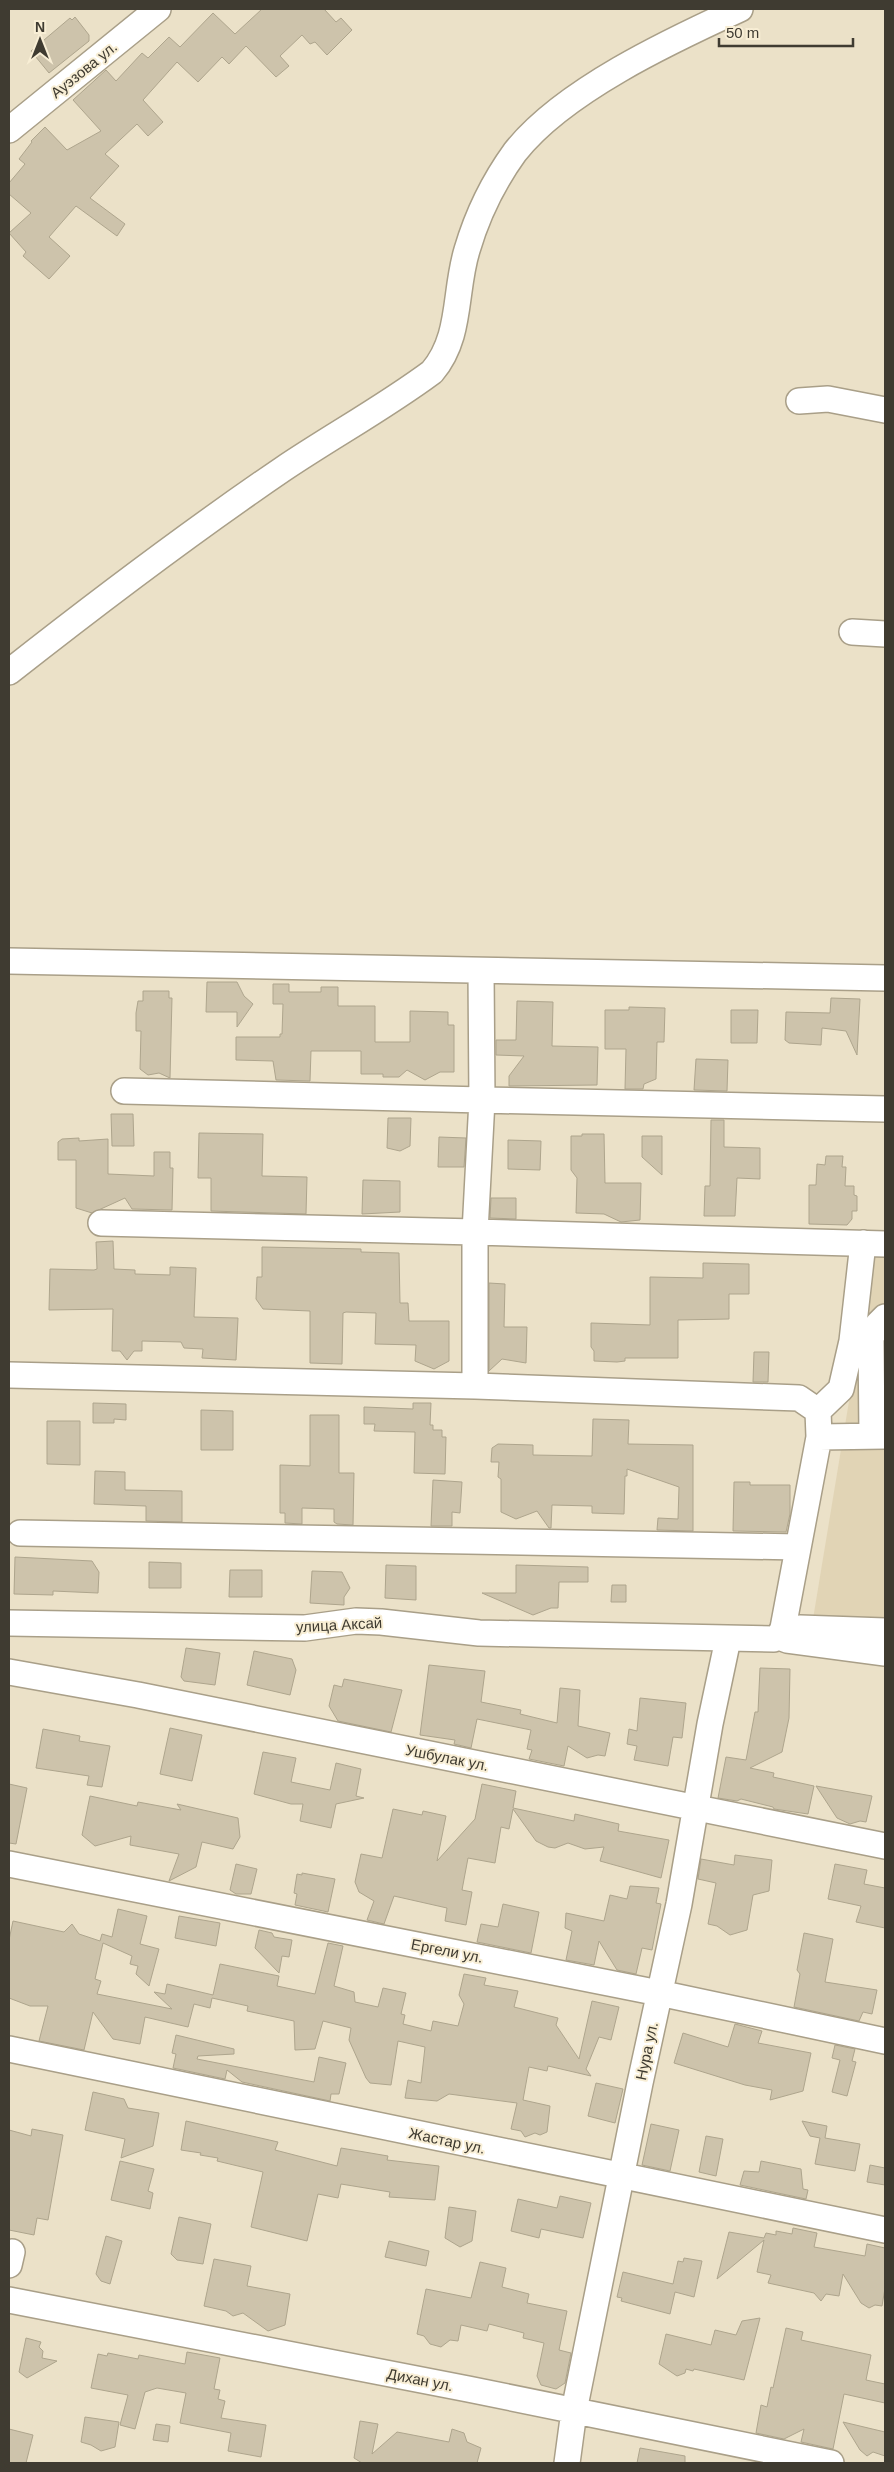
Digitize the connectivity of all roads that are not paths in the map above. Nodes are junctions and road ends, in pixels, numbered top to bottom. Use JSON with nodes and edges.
{"nodes":[{"id":1,"x":158,"y":9,"type":"edge"},
{"id":2,"x":740,"y":9,"type":"edge"},
{"id":3,"x":9,"y":130,"type":"edge"},
{"id":4,"x":799,"y":401,"type":"dead end"},
{"id":5,"x":885,"y":410,"type":"edge"},
{"id":6,"x":852,"y":632,"type":"dead end"},
{"id":7,"x":885,"y":634,"type":"edge"},
{"id":8,"x":9,"y":672,"type":"edge"},
{"id":9,"x":9,"y":961,"type":"edge"},
{"id":10,"x":481,"y":971,"type":"junction"},
{"id":11,"x":885,"y":978,"type":"edge"},
{"id":12,"x":124,"y":1091,"type":"dead end"},
{"id":13,"x":482,"y":1100,"type":"junction"},
{"id":14,"x":885,"y":1109,"type":"edge"},
{"id":15,"x":101,"y":1223,"type":"dead end"},
{"id":16,"x":475,"y":1232,"type":"junction"},
{"id":17,"x":874,"y":1244,"type":"edge"},
{"id":18,"x":885,"y":1318,"type":"edge"},
{"id":19,"x":9,"y":1375,"type":"edge"},
{"id":20,"x":475,"y":1386,"type":"junction"},
{"id":21,"x":818,"y":1411,"type":"junction"},
{"id":22,"x":879,"y":1436,"type":"edge"},
{"id":23,"x":819,"y":1438,"type":"junction"},
{"id":24,"x":20,"y":1533,"type":"dead end"},
{"id":25,"x":798,"y":1547,"type":"junction"},
{"id":26,"x":9,"y":1624,"type":"edge"},
{"id":27,"x":885,"y":1631,"type":"edge"},
{"id":28,"x":781,"y":1632,"type":"junction"},
{"id":29,"x":728,"y":1640,"type":"junction"},
{"id":30,"x":885,"y":1653,"type":"edge"},
{"id":31,"x":9,"y":1672,"type":"edge"},
{"id":32,"x":694,"y":1807,"type":"junction"},
{"id":33,"x":885,"y":1846,"type":"edge"},
{"id":34,"x":9,"y":1864,"type":"edge"},
{"id":35,"x":659,"y":1993,"type":"junction"},
{"id":36,"x":885,"y":2040,"type":"edge"},
{"id":37,"x":9,"y":2049,"type":"edge"},
{"id":38,"x":621,"y":2176,"type":"junction"},
{"id":39,"x":885,"y":2230,"type":"edge"},
{"id":40,"x":9,"y":2300,"type":"edge"},
{"id":41,"x":574,"y":2411,"type":"junction"},
{"id":42,"x":567,"y":2463,"type":"edge"},
{"id":43,"x":831,"y":2463,"type":"edge"}],
"edges":[{"from":1,"to":3,"type":"street","name":"Ауэзова ул."},
{"from":2,"to":8,"type":"street"},
{"from":4,"to":5,"type":"street"},
{"from":6,"to":7,"type":"street"},
{"from":9,"to":10,"type":"street"},
{"from":10,"to":11,"type":"street"},
{"from":10,"to":13,"type":"street"},
{"from":12,"to":13,"type":"street"},
{"from":13,"to":14,"type":"street"},
{"from":13,"to":16,"type":"street"},
{"from":15,"to":16,"type":"street"},
{"from":16,"to":17,"type":"street"},
{"from":16,"to":20,"type":"street"},
{"from":17,"to":21,"type":"street"},
{"from":18,"to":22,"type":"street"},
{"from":19,"to":20,"type":"street"},
{"from":20,"to":21,"type":"street"},
{"from":21,"to":23,"type":"street"},
{"from":22,"to":23,"type":"street"},
{"from":23,"to":25,"type":"street"},
{"from":24,"to":25,"type":"street"},
{"from":25,"to":28,"type":"street"},
{"from":26,"to":29,"type":"street","name":"улица Аксай"},
{"from":27,"to":28,"type":"street"},
{"from":28,"to":29,"type":"street","name":"улица Аксай"},
{"from":28,"to":30,"type":"street"},
{"from":29,"to":32,"type":"street","name":"Нура ул."},
{"from":31,"to":32,"type":"street","name":"Ушбулак ул."},
{"from":32,"to":33,"type":"street","name":"Ушбулак ул."},
{"from":32,"to":35,"type":"street","name":"Нура ул."},
{"from":34,"to":35,"type":"street","name":"Ергели ул."},
{"from":35,"to":36,"type":"street","name":"Ергели ул."},
{"from":35,"to":38,"type":"street","name":"Нура ул."},
{"from":37,"to":38,"type":"street","name":"Жастар ул."},
{"from":38,"to":39,"type":"street","name":"Жастар ул."},
{"from":38,"to":41,"type":"street","name":"Нура ул."},
{"from":40,"to":41,"type":"street","name":"Дихан ул."},
{"from":41,"to":42,"type":"street","name":"Нура ул."},
{"from":41,"to":43,"type":"street","name":"Дихан ул."}]}
